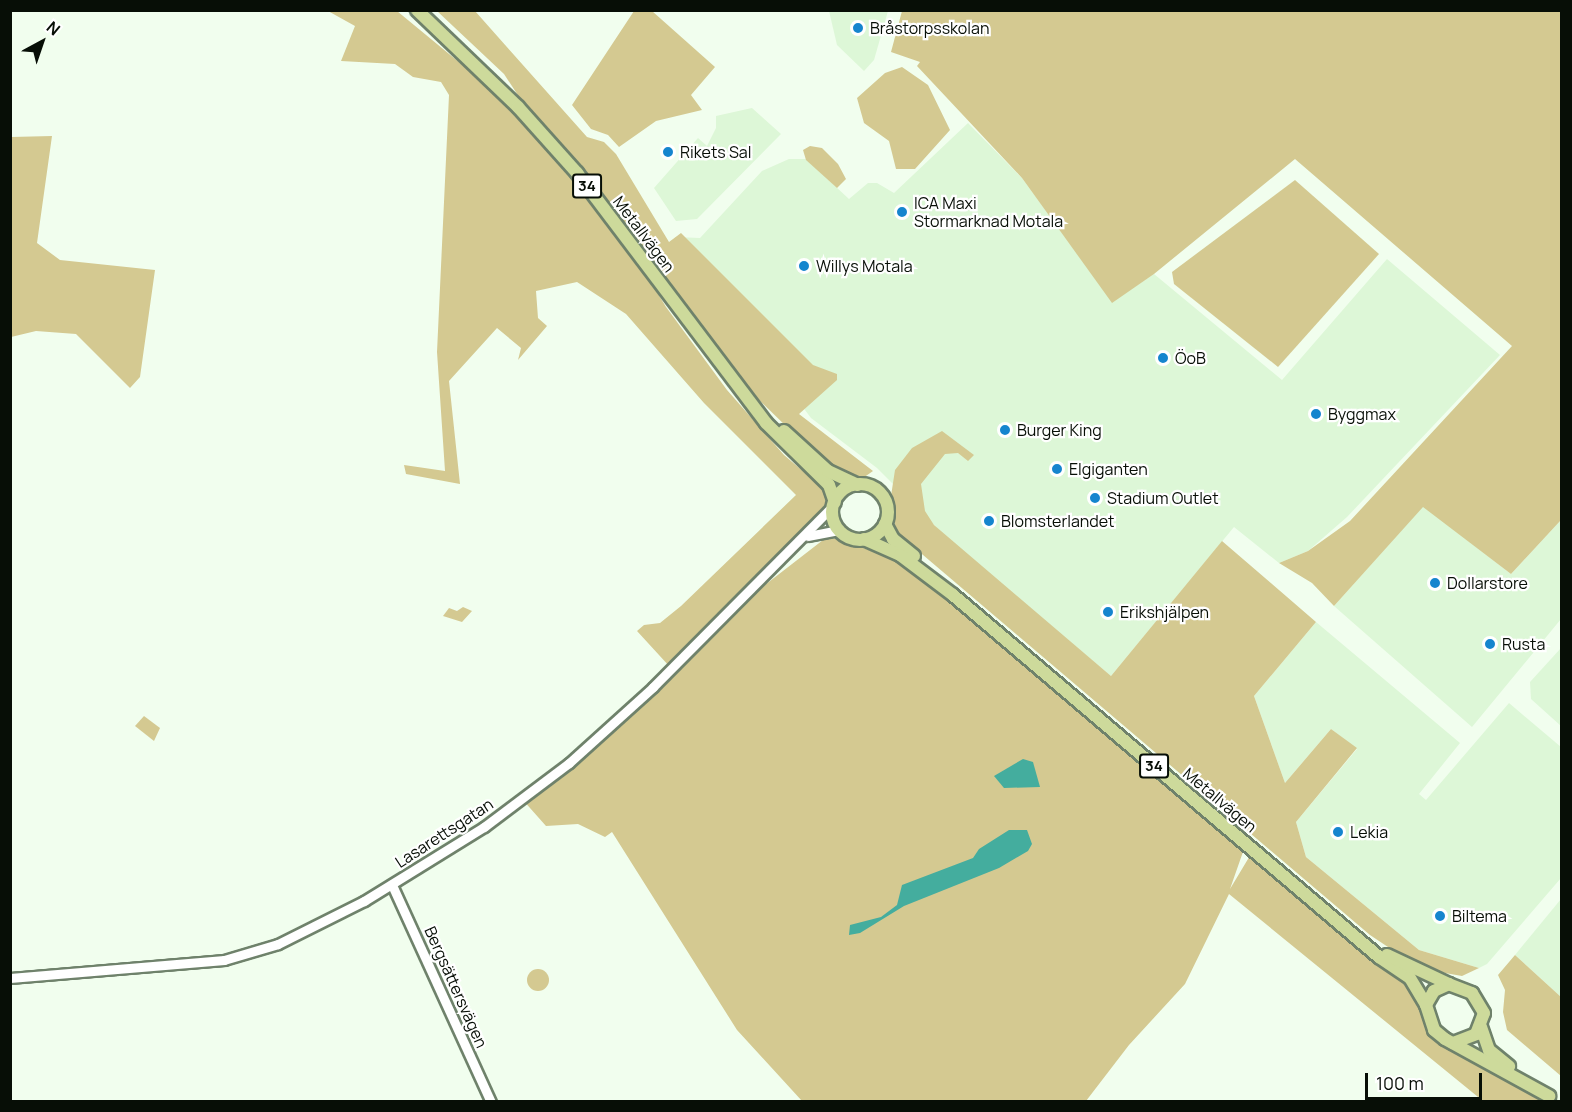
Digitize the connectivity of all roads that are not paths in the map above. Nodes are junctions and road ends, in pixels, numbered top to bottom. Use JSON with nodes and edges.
{"nodes":[{"id":1,"x":417,"y":10,"type":"edge"},
{"id":2,"x":734,"y":382,"type":"junction"},
{"id":3,"x":858,"y":485,"type":"junction"},
{"id":4,"x":834,"y":504,"type":"junction"},
{"id":5,"x":885,"y":524,"type":"junction"},
{"id":6,"x":839,"y":530,"type":"junction"},
{"id":7,"x":806,"y":537,"type":"junction"},
{"id":8,"x":864,"y":540,"type":"junction"},
{"id":9,"x":953,"y":595,"type":"junction"},
{"id":10,"x":392,"y":885,"type":"junction"},
{"id":11,"x":1355,"y":936,"type":"junction"},
{"id":12,"x":10,"y":978,"type":"edge"},
{"id":13,"x":1449,"y":984,"type":"junction"},
{"id":14,"x":1426,"y":1005,"type":"junction"},
{"id":15,"x":1481,"y":1027,"type":"junction"},
{"id":16,"x":1453,"y":1043,"type":"junction"},
{"id":17,"x":1552,"y":1099,"type":"edge"},
{"id":18,"x":492,"y":1101,"type":"edge"}],
"edges":[{"from":1,"to":2,"type":"main road","name":"Metallvägen","number":"34"},
{"from":2,"to":3,"type":"main road","name":"Metallvägen","number":"34"},
{"from":2,"to":4,"type":"main road","name":"Metallvägen","number":"34"},
{"from":3,"to":4,"type":"main road"},
{"from":3,"to":5,"type":"main road","number":"34"},
{"from":4,"to":6,"type":"main road","number":"34"},
{"from":4,"to":7,"type":"street","name":"Lasarettsgatan"},
{"from":5,"to":8,"type":"main road"},
{"from":5,"to":9,"type":"main road","name":"Metallvägen","number":"34"},
{"from":6,"to":7,"type":"street"},
{"from":6,"to":8,"type":"main road","number":"34"},
{"from":7,"to":10,"type":"street","name":"Lasarettsgatan"},
{"from":8,"to":9,"type":"main road","name":"Metallvägen","number":"34"},
{"from":9,"to":11,"type":"main road","name":"Metallvägen","number":"34"},
{"from":10,"to":12,"type":"street","name":"Lasarettsgatan"},
{"from":10,"to":18,"type":"street","name":"Bergsättersvägen"},
{"from":11,"to":13,"type":"main road","name":"Metallvägen","number":"34"},
{"from":11,"to":14,"type":"main road","name":"Metallvägen","number":"34"},
{"from":13,"to":14,"type":"main road"},
{"from":13,"to":15,"type":"main road","number":"34"},
{"from":14,"to":16,"type":"main road","number":"34"},
{"from":15,"to":16,"type":"main road"},
{"from":15,"to":17,"type":"main road","number":"34"},
{"from":16,"to":17,"type":"main road","number":"34"}]}
